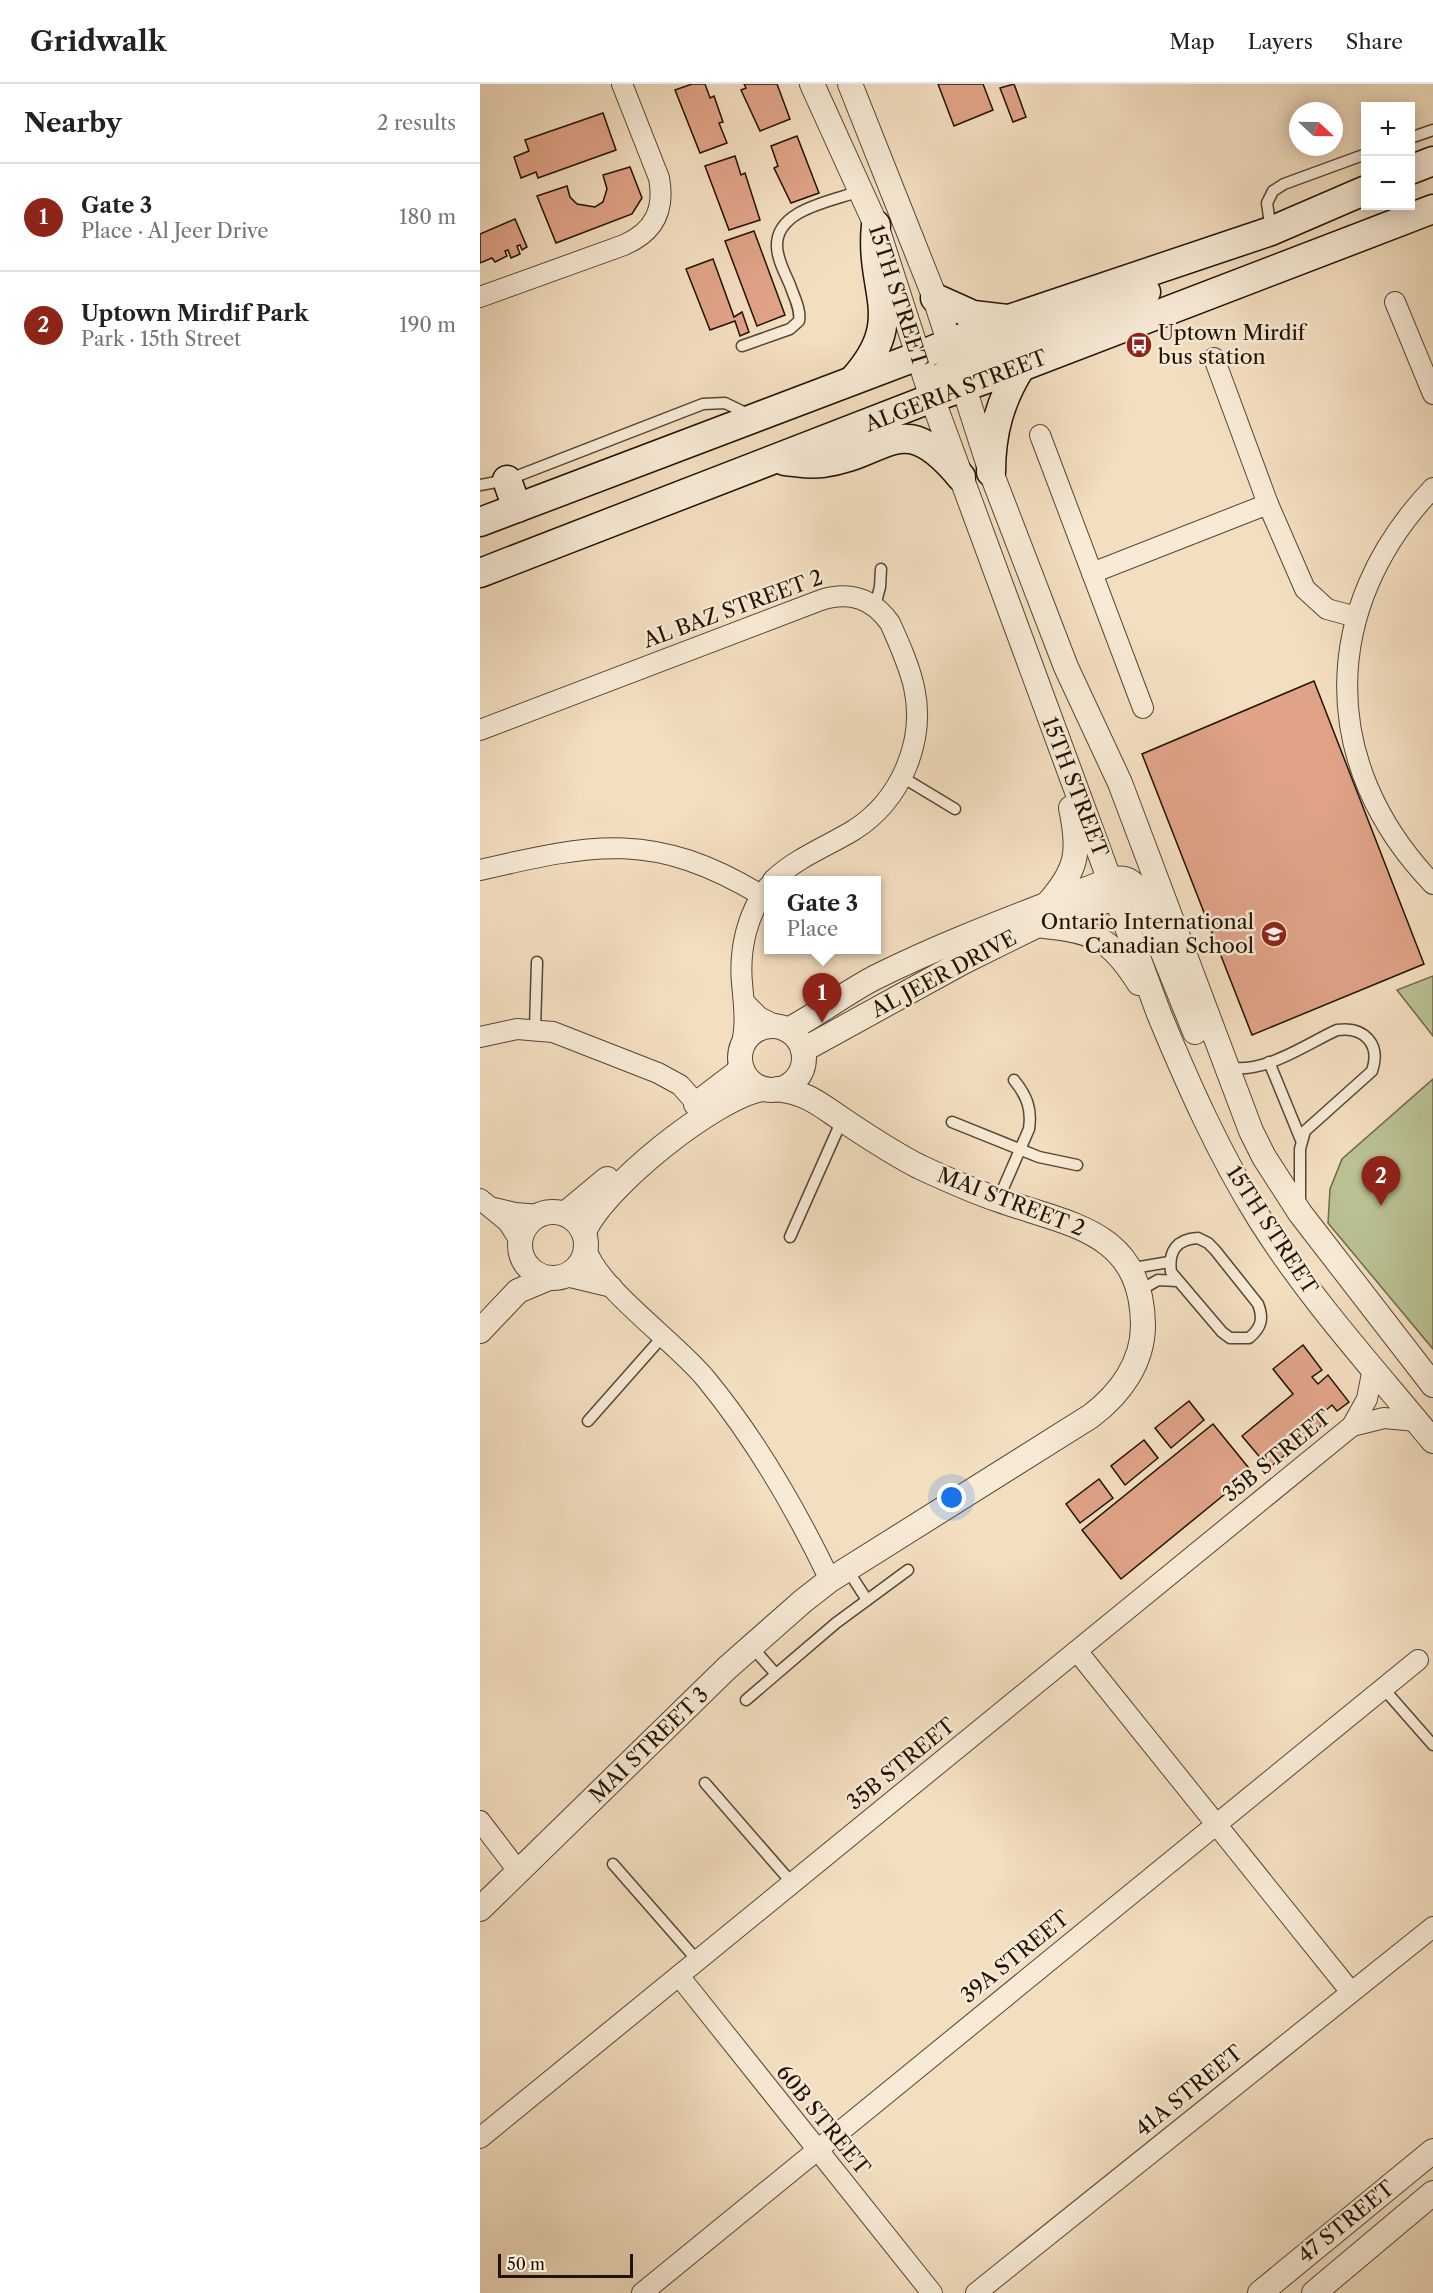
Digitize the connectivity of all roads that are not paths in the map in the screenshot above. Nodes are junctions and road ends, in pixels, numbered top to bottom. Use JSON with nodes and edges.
{"nodes":[{"id":1,"x":622,"y":84,"type":"edge"},
{"id":2,"x":812,"y":84,"type":"edge"},
{"id":3,"x":850,"y":84,"type":"edge"},
{"id":4,"x":1433,"y":130,"type":"edge"},
{"id":5,"x":1415,"y":136,"type":"edge"},
{"id":6,"x":1361,"y":156,"type":"edge"},
{"id":7,"x":1433,"y":161,"type":"edge"},
{"id":8,"x":1415,"y":169,"type":"edge"},
{"id":9,"x":860,"y":191,"type":"junction"},
{"id":10,"x":1361,"y":192,"type":"edge"},
{"id":11,"x":1433,"y":208,"type":"edge"},
{"id":12,"x":876,"y":225,"type":"junction"},
{"id":13,"x":1271,"y":231,"type":"junction"},
{"id":14,"x":480,"y":297,"type":"edge"},
{"id":15,"x":935,"y":298,"type":"junction"},
{"id":16,"x":1395,"y":302,"type":"dead end"},
{"id":17,"x":1009,"y":319,"type":"junction"},
{"id":18,"x":742,"y":346,"type":"dead end"},
{"id":19,"x":918,"y":356,"type":"junction"},
{"id":20,"x":1214,"y":358,"type":"dead end"},
{"id":21,"x":956,"y":366,"type":"junction"},
{"id":22,"x":1021,"y":367,"type":"junction"},
{"id":23,"x":853,"y":380,"type":"junction"},
{"id":24,"x":1433,"y":394,"type":"edge"},
{"id":25,"x":932,"y":398,"type":"junction"},
{"id":26,"x":755,"y":417,"type":"junction"},
{"id":27,"x":1040,"y":435,"type":"dead end"},
{"id":28,"x":777,"y":460,"type":"junction"},
{"id":29,"x":991,"y":472,"type":"junction"},
{"id":30,"x":961,"y":477,"type":"junction"},
{"id":31,"x":493,"y":483,"type":"edge"},
{"id":32,"x":1433,"y":488,"type":"edge"},
{"id":33,"x":1268,"y":504,"type":"junction"},
{"id":34,"x":517,"y":508,"type":"junction"},
{"id":35,"x":480,"y":522,"type":"edge"},
{"id":36,"x":881,"y":568,"type":"dead end"},
{"id":37,"x":480,"y":573,"type":"edge"},
{"id":38,"x":1092,"y":573,"type":"junction"},
{"id":39,"x":875,"y":606,"type":"junction"},
{"id":40,"x":1356,"y":617,"type":"junction"},
{"id":41,"x":1143,"y":708,"type":"dead end"},
{"id":42,"x":480,"y":730,"type":"edge"},
{"id":43,"x":902,"y":777,"type":"junction"},
{"id":44,"x":1071,"y":779,"type":"junction"},
{"id":45,"x":954,"y":809,"type":"dead end"},
{"id":46,"x":1143,"y":852,"type":"junction"},
{"id":47,"x":480,"y":870,"type":"edge"},
{"id":48,"x":780,"y":876,"type":"edge"},
{"id":49,"x":1433,"y":884,"type":"edge"},
{"id":50,"x":1120,"y":886,"type":"junction"},
{"id":51,"x":764,"y":887,"type":"edge"},
{"id":52,"x":764,"y":893,"type":"edge"},
{"id":53,"x":1042,"y":915,"type":"junction"},
{"id":54,"x":537,"y":962,"type":"dead end"},
{"id":55,"x":846,"y":993,"type":"junction"},
{"id":56,"x":745,"y":1003,"type":"junction"},
{"id":57,"x":1159,"y":1014,"type":"junction"},
{"id":58,"x":855,"y":1021,"type":"junction"},
{"id":59,"x":782,"y":1027,"type":"junction"},
{"id":60,"x":535,"y":1029,"type":"junction"},
{"id":61,"x":480,"y":1037,"type":"edge"},
{"id":62,"x":803,"y":1057,"type":"junction"},
{"id":63,"x":742,"y":1058,"type":"junction"},
{"id":64,"x":1269,"y":1062,"type":"junction"},
{"id":65,"x":1225,"y":1066,"type":"junction"},
{"id":66,"x":1014,"y":1080,"type":"dead end"},
{"id":67,"x":770,"y":1089,"type":"junction"},
{"id":68,"x":818,"y":1101,"type":"junction"},
{"id":69,"x":697,"y":1104,"type":"junction"},
{"id":70,"x":843,"y":1120,"type":"junction"},
{"id":71,"x":952,"y":1122,"type":"dead end"},
{"id":72,"x":1301,"y":1140,"type":"junction"},
{"id":73,"x":1020,"y":1150,"type":"junction"},
{"id":74,"x":1077,"y":1165,"type":"dead end"},
{"id":75,"x":998,"y":1200,"type":"junction"},
{"id":76,"x":486,"y":1203,"type":"edge"},
{"id":77,"x":1300,"y":1213,"type":"junction"},
{"id":78,"x":565,"y":1214,"type":"junction"},
{"id":79,"x":540,"y":1215,"type":"junction"},
{"id":80,"x":790,"y":1237,"type":"dead end"},
{"id":81,"x":585,"y":1240,"type":"junction"},
{"id":82,"x":521,"y":1249,"type":"junction"},
{"id":83,"x":1169,"y":1262,"type":"junction"},
{"id":84,"x":1128,"y":1269,"type":"junction"},
{"id":85,"x":558,"y":1277,"type":"junction"},
{"id":86,"x":1177,"y":1281,"type":"junction"},
{"id":87,"x":612,"y":1287,"type":"junction"},
{"id":88,"x":1138,"y":1292,"type":"junction"},
{"id":89,"x":480,"y":1310,"type":"edge"},
{"id":90,"x":480,"y":1331,"type":"edge"},
{"id":91,"x":664,"y":1335,"type":"junction"},
{"id":92,"x":1373,"y":1368,"type":"junction"},
{"id":93,"x":1428,"y":1379,"type":"edge"},
{"id":94,"x":1395,"y":1395,"type":"junction"},
{"id":95,"x":588,"y":1421,"type":"dead end"},
{"id":96,"x":1417,"y":1421,"type":"junction"},
{"id":97,"x":1352,"y":1426,"type":"junction"},
{"id":98,"x":1433,"y":1441,"type":"edge"},
{"id":99,"x":908,"y":1570,"type":"dead end"},
{"id":100,"x":838,"y":1575,"type":"junction"},
{"id":101,"x":867,"y":1599,"type":"junction"},
{"id":102,"x":750,"y":1646,"type":"junction"},
{"id":103,"x":1077,"y":1651,"type":"junction"},
{"id":104,"x":1418,"y":1660,"type":"dead end"},
{"id":105,"x":775,"y":1673,"type":"junction"},
{"id":106,"x":1383,"y":1688,"type":"junction"},
{"id":107,"x":746,"y":1700,"type":"dead end"},
{"id":108,"x":1433,"y":1745,"type":"edge"},
{"id":109,"x":705,"y":1783,"type":"dead end"},
{"id":110,"x":480,"y":1821,"type":"edge"},
{"id":111,"x":1215,"y":1823,"type":"junction"},
{"id":112,"x":613,"y":1864,"type":"dead end"},
{"id":113,"x":519,"y":1872,"type":"junction"},
{"id":114,"x":792,"y":1883,"type":"junction"},
{"id":115,"x":480,"y":1909,"type":"edge"},
{"id":116,"x":1433,"y":1927,"type":"edge"},
{"id":117,"x":697,"y":1960,"type":"junction"},
{"id":118,"x":679,"y":1976,"type":"junction"},
{"id":119,"x":1351,"y":1992,"type":"junction"},
{"id":120,"x":480,"y":2138,"type":"edge"},
{"id":121,"x":1433,"y":2151,"type":"edge"},
{"id":122,"x":817,"y":2152,"type":"junction"},
{"id":123,"x":1433,"y":2193,"type":"edge"},
{"id":124,"x":642,"y":2293,"type":"edge"},
{"id":125,"x":932,"y":2293,"type":"edge"},
{"id":126,"x":976,"y":2293,"type":"edge"},
{"id":127,"x":1260,"y":2293,"type":"edge"},
{"id":128,"x":1314,"y":2293,"type":"edge"}],
"edges":[{"from":1,"to":14,"type":"street"},
{"from":2,"to":9,"type":"street","name":"15TH STREET"},
{"from":3,"to":15,"type":"street","name":"15TH STREET"},
{"from":4,"to":5,"type":"lane"},
{"from":6,"to":13,"type":"lane"},
{"from":7,"to":8,"type":"main road"},
{"from":9,"to":12,"type":"street","name":"15TH STREET"},
{"from":9,"to":18,"type":"lane"},
{"from":10,"to":13,"type":"main road","name":"ALGERIA STREET"},
{"from":11,"to":22,"type":"main road","name":"ALGERIA STREET"},
{"from":12,"to":19,"type":"street","name":"15TH STREET"},
{"from":12,"to":23,"type":"main road"},
{"from":13,"to":17,"type":"main road","name":"ALGERIA STREET"},
{"from":13,"to":21,"type":"main road"},
{"from":15,"to":17,"type":"main road"},
{"from":15,"to":21,"type":"street","name":"15TH STREET"},
{"from":16,"to":24,"type":"street"},
{"from":17,"to":21,"type":"main road","name":"ALGERIA STREET"},
{"from":19,"to":21,"type":"main road","name":"ALGERIA STREET"},
{"from":19,"to":23,"type":"main road","name":"ALGERIA STREET"},
{"from":19,"to":25,"type":"street","name":"15TH STREET"},
{"from":20,"to":33,"type":"street"},
{"from":21,"to":22,"type":"main road","name":"ALGERIA STREET"},
{"from":21,"to":25,"type":"main road","name":"ALGERIA STREET"},
{"from":21,"to":29,"type":"street","name":"15TH STREET"},
{"from":22,"to":29,"type":"main road"},
{"from":23,"to":26,"type":"main road","name":"ALGERIA STREET"},
{"from":25,"to":28,"type":"main road","name":"ALGERIA STREET"},
{"from":25,"to":30,"type":"street","name":"15TH STREET"},
{"from":26,"to":31,"type":"lane"},
{"from":26,"to":34,"type":"main road","name":"ALGERIA STREET"},
{"from":27,"to":38,"type":"street"},
{"from":28,"to":30,"type":"main road"},
{"from":28,"to":37,"type":"main road","name":"ALGERIA STREET"},
{"from":29,"to":46,"type":"street","name":"15TH STREET"},
{"from":30,"to":44,"type":"street","name":"15TH STREET"},
{"from":31,"to":34,"type":"main road"},
{"from":32,"to":40,"type":"street"},
{"from":33,"to":38,"type":"street"},
{"from":33,"to":40,"type":"street"},
{"from":34,"to":35,"type":"main road","name":"ALGERIA STREET"},
{"from":36,"to":39,"type":"lane"},
{"from":38,"to":41,"type":"street"},
{"from":39,"to":42,"type":"street","name":"AL BAZ STREET 2"},
{"from":39,"to":43,"type":"street"},
{"from":40,"to":49,"type":"street"},
{"from":43,"to":45,"type":"lane"},
{"from":43,"to":48,"type":"street"},
{"from":44,"to":50,"type":"street","name":"15TH STREET"},
{"from":44,"to":53,"type":"street"},
{"from":46,"to":50,"type":"street"},
{"from":46,"to":65,"type":"street","name":"15TH STREET"},
{"from":47,"to":51,"type":"street"},
{"from":50,"to":53,"type":"street","name":"AL JEER DRIVE"},
{"from":50,"to":57,"type":"street","name":"15TH STREET"},
{"from":50,"to":65,"type":"street"},
{"from":52,"to":56,"type":"street"},
{"from":53,"to":55,"type":"street","name":"AL JEER DRIVE"},
{"from":53,"to":57,"type":"street"},
{"from":53,"to":58,"type":"street","name":"AL JEER DRIVE"},
{"from":54,"to":60,"type":"lane"},
{"from":55,"to":58,"type":"street"},
{"from":55,"to":59,"type":"street","name":"AL JEER DRIVE"},
{"from":56,"to":59,"type":"street"},
{"from":56,"to":63,"type":"street"},
{"from":57,"to":92,"type":"street","name":"15TH STREET"},
{"from":58,"to":62,"type":"street","name":"AL JEER DRIVE"},
{"from":59,"to":62,"type":"street"},
{"from":59,"to":63,"type":"street"},
{"from":60,"to":61,"type":"street"},
{"from":60,"to":69,"type":"street"},
{"from":62,"to":67,"type":"street"},
{"from":62,"to":68,"type":"street"},
{"from":63,"to":67,"type":"street"},
{"from":63,"to":69,"type":"street"},
{"from":64,"to":65,"type":"lane"},
{"from":64,"to":72,"type":"lane"},
{"from":64,"to":72,"type":"lane"},
{"from":65,"to":77,"type":"street","name":"15TH STREET"},
{"from":66,"to":73,"type":"lane"},
{"from":67,"to":68,"type":"street","name":"MAI STREET 2"},
{"from":67,"to":81,"type":"street"},
{"from":68,"to":70,"type":"street","name":"MAI STREET 2"},
{"from":69,"to":78,"type":"street"},
{"from":70,"to":75,"type":"street","name":"MAI STREET 2"},
{"from":70,"to":80,"type":"lane"},
{"from":71,"to":73,"type":"lane"},
{"from":72,"to":77,"type":"lane"},
{"from":73,"to":74,"type":"lane"},
{"from":73,"to":75,"type":"lane"},
{"from":75,"to":84,"type":"street","name":"MAI STREET 2"},
{"from":76,"to":79,"type":"street"},
{"from":76,"to":82,"type":"street"},
{"from":77,"to":93,"type":"street","name":"15TH STREET"},
{"from":78,"to":79,"type":"street"},
{"from":78,"to":81,"type":"street"},
{"from":79,"to":82,"type":"street"},
{"from":81,"to":85,"type":"street"},
{"from":81,"to":87,"type":"street"},
{"from":82,"to":85,"type":"street"},
{"from":82,"to":89,"type":"street"},
{"from":83,"to":84,"type":"lane"},
{"from":83,"to":86,"type":"lane"},
{"from":83,"to":86,"type":"lane"},
{"from":84,"to":88,"type":"street","name":"MAI STREET 2"},
{"from":85,"to":87,"type":"street"},
{"from":85,"to":90,"type":"street"},
{"from":86,"to":88,"type":"lane"},
{"from":87,"to":91,"type":"street"},
{"from":88,"to":100,"type":"street","name":"MAI STREET 2"},
{"from":91,"to":95,"type":"lane"},
{"from":91,"to":100,"type":"street"},
{"from":92,"to":94,"type":"street","name":"15TH STREET"},
{"from":92,"to":97,"type":"street","name":"35B STREET"},
{"from":93,"to":94,"type":"street"},
{"from":94,"to":96,"type":"street","name":"15TH STREET"},
{"from":96,"to":97,"type":"street","name":"35B STREET"},
{"from":96,"to":98,"type":"street","name":"15TH STREET"},
{"from":97,"to":103,"type":"street","name":"35B STREET"},
{"from":99,"to":101,"type":"lane"},
{"from":100,"to":101,"type":"lane"},
{"from":100,"to":102,"type":"street","name":"MAI STREET 3"},
{"from":101,"to":105,"type":"lane"},
{"from":102,"to":105,"type":"lane"},
{"from":102,"to":113,"type":"street","name":"MAI STREET 3"},
{"from":103,"to":111,"type":"street"},
{"from":103,"to":114,"type":"street","name":"35B STREET"},
{"from":104,"to":106,"type":"street","name":"39A STREET"},
{"from":105,"to":107,"type":"lane"},
{"from":106,"to":108,"type":"lane"},
{"from":106,"to":111,"type":"street","name":"39A STREET"},
{"from":109,"to":114,"type":"lane"},
{"from":110,"to":113,"type":"street"},
{"from":111,"to":119,"type":"street"},
{"from":111,"to":122,"type":"street","name":"39A STREET"},
{"from":112,"to":117,"type":"lane"},
{"from":113,"to":115,"type":"street","name":"MAI STREET 3"},
{"from":114,"to":117,"type":"street","name":"35B STREET"},
{"from":116,"to":119,"type":"street","name":"41A STREET"},
{"from":117,"to":118,"type":"street","name":"35B STREET"},
{"from":118,"to":120,"type":"street","name":"35B STREET"},
{"from":118,"to":122,"type":"street","name":"60B STREET"},
{"from":119,"to":126,"type":"street","name":"41A STREET"},
{"from":121,"to":127,"type":"street","name":"47 STREET"},
{"from":122,"to":124,"type":"street","name":"39A STREET"},
{"from":122,"to":125,"type":"street","name":"60B STREET"},
{"from":123,"to":128,"type":"street","name":"47 STREET"}]}
